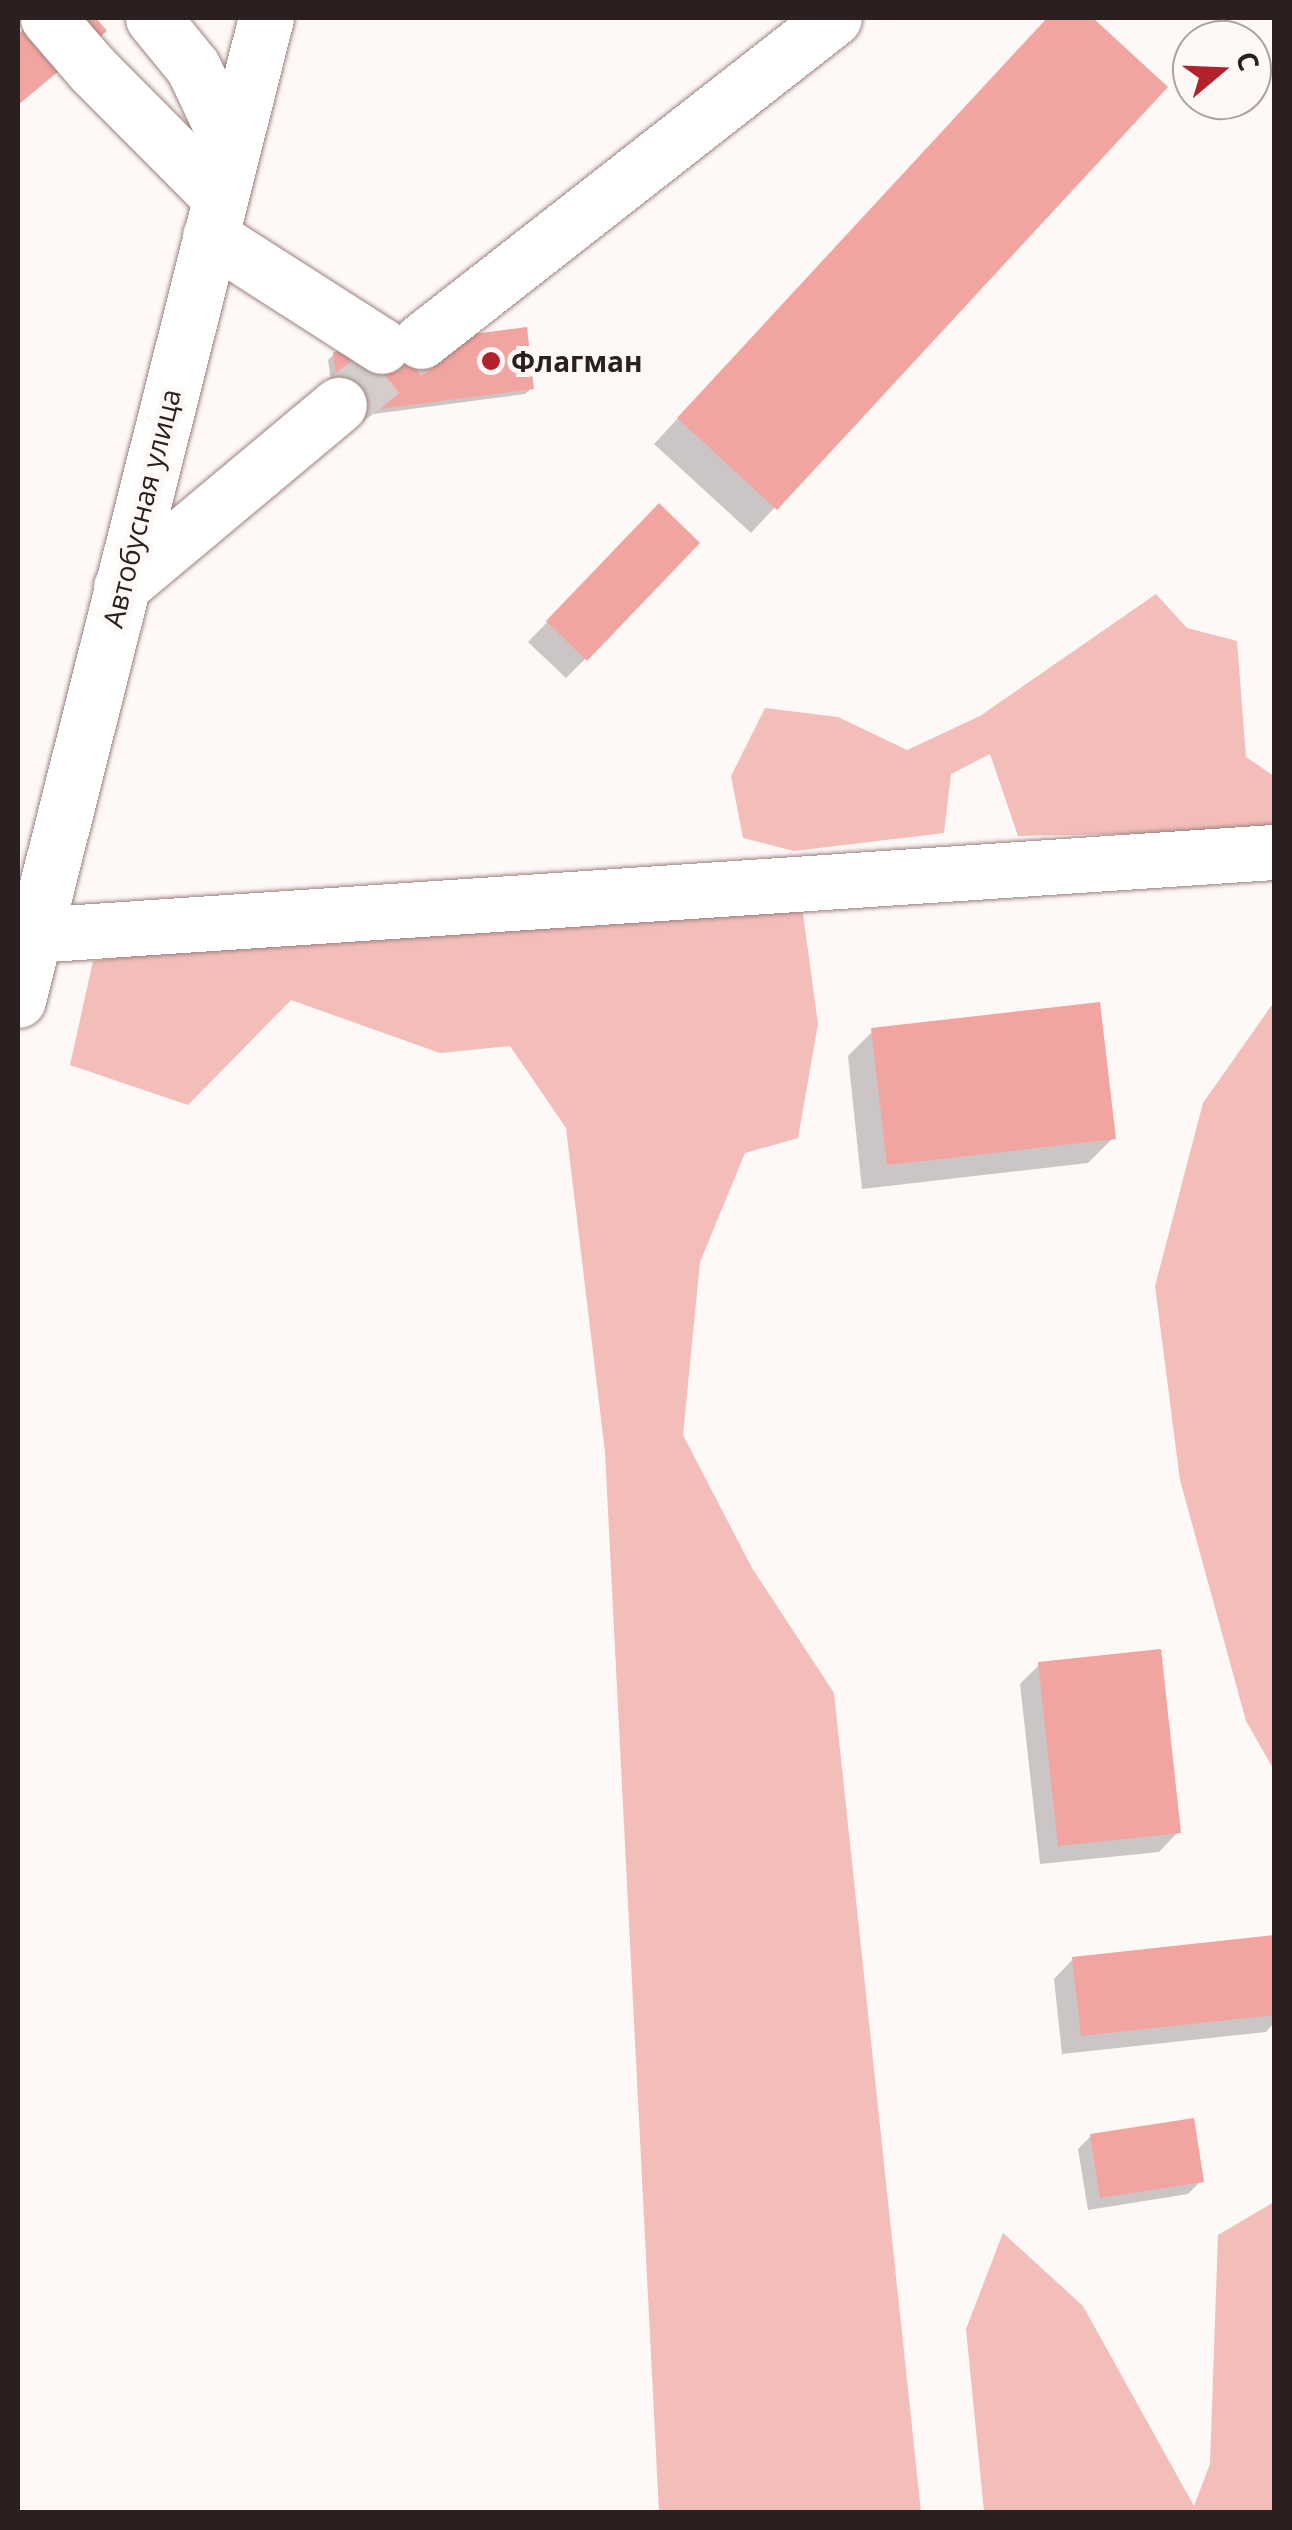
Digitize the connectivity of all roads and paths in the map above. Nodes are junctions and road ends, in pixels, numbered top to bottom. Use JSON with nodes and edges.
{"nodes":[{"id":1,"x":48,"y":18,"type":"edge"},
{"id":2,"x":154,"y":18,"type":"edge"},
{"id":3,"x":222,"y":18,"type":"edge"},
{"id":4,"x":266,"y":18,"type":"edge"},
{"id":5,"x":288,"y":18,"type":"edge"},
{"id":6,"x":834,"y":18,"type":"edge"},
{"id":7,"x":221,"y":195,"type":"junction"},
{"id":8,"x":340,"y":405,"type":"tunnel mouth"},
{"id":9,"x":121,"y":588,"type":"junction"},
{"id":10,"x":1274,"y":852,"type":"edge"},
{"id":11,"x":33,"y":935,"type":"junction"},
{"id":12,"x":18,"y":1000,"type":"edge"}],
"edges":[{"from":1,"to":7,"type":"street"},
{"from":2,"to":7,"type":"street"},
{"from":3,"to":7,"type":"street"},
{"from":4,"to":7,"type":"street","name":"Автобусная улица"},
{"from":5,"to":7,"type":"street"},
{"from":6,"to":7,"type":"street"},
{"from":7,"to":9,"type":"street","name":"Автобусная улица"},
{"from":8,"to":9,"type":"street"},
{"from":9,"to":11,"type":"street","name":"Автобусная улица"},
{"from":10,"to":11,"type":"street"},
{"from":11,"to":12,"type":"street","name":"Автобусная улица"}]}
